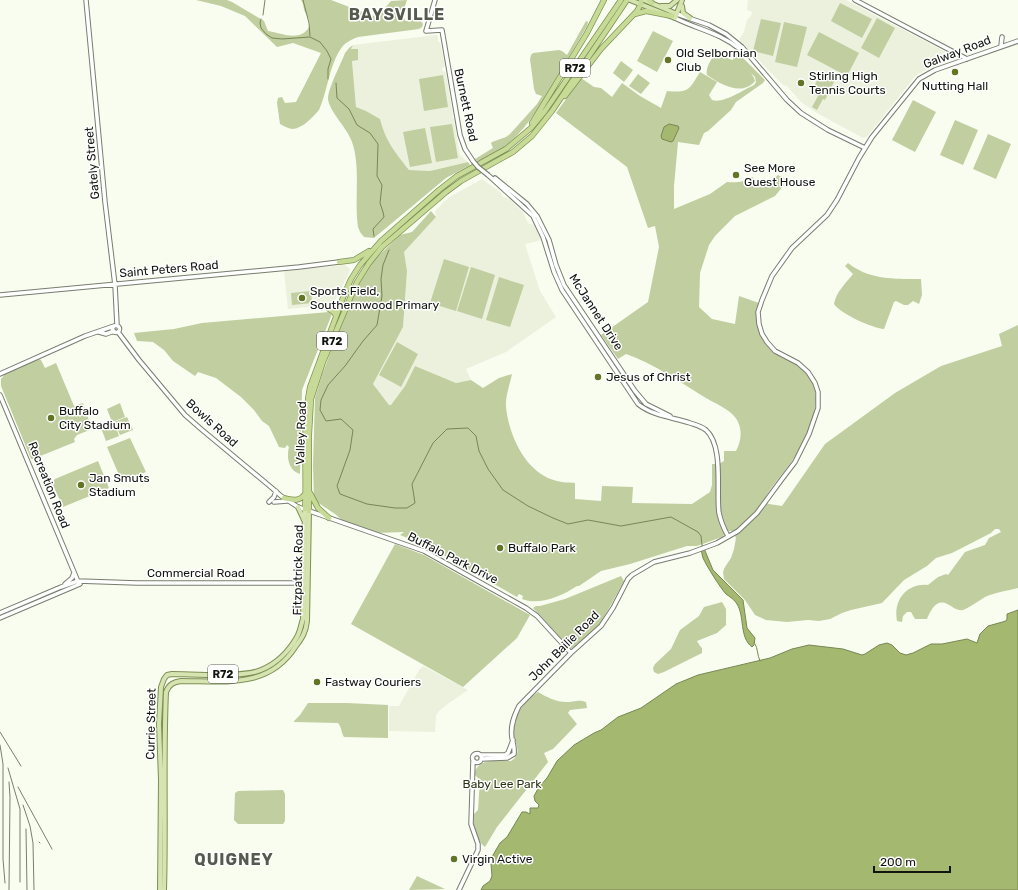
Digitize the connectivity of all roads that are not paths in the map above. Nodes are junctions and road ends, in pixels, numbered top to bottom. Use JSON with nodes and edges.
{"nodes":[{"id":1,"x":86,"y":0,"type":"edge"},
{"id":2,"x":435,"y":0,"type":"edge"},
{"id":3,"x":604,"y":0,"type":"edge"},
{"id":4,"x":621,"y":0,"type":"edge"},
{"id":5,"x":629,"y":0,"type":"edge"},
{"id":6,"x":678,"y":0,"type":"edge"},
{"id":7,"x":683,"y":0,"type":"edge"},
{"id":8,"x":855,"y":0,"type":"edge"},
{"id":9,"x":641,"y":1,"type":"edge"},
{"id":10,"x":652,"y":3,"type":"edge"},
{"id":11,"x":675,"y":15,"type":"junction"},
{"id":12,"x":631,"y":17,"type":"junction"},
{"id":13,"x":690,"y":18,"type":"junction"},
{"id":14,"x":1002,"y":37,"type":"dead end"},
{"id":15,"x":1018,"y":41,"type":"edge"},
{"id":16,"x":1001,"y":46,"type":"junction"},
{"id":17,"x":745,"y":53,"type":"junction"},
{"id":18,"x":955,"y":53,"type":"junction"},
{"id":19,"x":968,"y":59,"type":"junction"},
{"id":20,"x":956,"y":62,"type":"junction"},
{"id":21,"x":552,"y":111,"type":"junction"},
{"id":22,"x":526,"y":133,"type":"junction"},
{"id":23,"x":865,"y":148,"type":"junction"},
{"id":24,"x":488,"y":175,"type":"junction"},
{"id":25,"x":503,"y":184,"type":"junction"},
{"id":26,"x":507,"y":192,"type":"junction"},
{"id":27,"x":537,"y":220,"type":"junction"},
{"id":28,"x":381,"y":241,"type":"junction"},
{"id":29,"x":339,"y":262,"type":"joint"},
{"id":30,"x":115,"y":284,"type":"junction"},
{"id":31,"x":354,"y":288,"type":"junction"},
{"id":32,"x":0,"y":296,"type":"edge"},
{"id":33,"x":329,"y":309,"type":"dead end"},
{"id":34,"x":339,"y":310,"type":"junction"},
{"id":35,"x":336,"y":316,"type":"junction"},
{"id":36,"x":115,"y":325,"type":"junction"},
{"id":37,"x":99,"y":332,"type":"junction"},
{"id":38,"x":116,"y":332,"type":"junction"},
{"id":39,"x":0,"y":374,"type":"edge"},
{"id":40,"x":0,"y":394,"type":"edge"},
{"id":41,"x":276,"y":491,"type":"junction"},
{"id":42,"x":307,"y":492,"type":"junction"},
{"id":43,"x":286,"y":500,"type":"junction"},
{"id":44,"x":269,"y":502,"type":"dead end"},
{"id":45,"x":274,"y":502,"type":"dead end"},
{"id":46,"x":298,"y":507,"type":"junction"},
{"id":47,"x":307,"y":510,"type":"junction"},
{"id":48,"x":329,"y":518,"type":"junction"},
{"id":49,"x":304,"y":522,"type":"junction"},
{"id":50,"x":728,"y":536,"type":"junction"},
{"id":51,"x":74,"y":573,"type":"junction"},
{"id":52,"x":78,"y":583,"type":"junction"},
{"id":53,"x":306,"y":583,"type":"junction"},
{"id":54,"x":61,"y":587,"type":"junction"},
{"id":55,"x":0,"y":613,"type":"edge"},
{"id":56,"x":0,"y":618,"type":"edge"},
{"id":57,"x":303,"y":620,"type":"joint"},
{"id":58,"x":306,"y":630,"type":"joint"},
{"id":59,"x":571,"y":653,"type":"junction"},
{"id":60,"x":513,"y":740,"type":"junction"},
{"id":61,"x":480,"y":759,"type":"junction"},
{"id":62,"x":473,"y":760,"type":"junction"},
{"id":63,"x":473,"y":771,"type":"junction"},
{"id":64,"x":160,"y":890,"type":"edge"},
{"id":65,"x":164,"y":890,"type":"edge"},
{"id":66,"x":459,"y":890,"type":"edge"}],
"edges":[{"from":1,"to":30,"type":"street","name":"Gately Street"},
{"from":2,"to":24,"type":"street","name":"Burnett Road","bridge":true},
{"from":3,"to":22,"type":"highway"},
{"from":4,"to":22,"type":"highway","number":"R72"},
{"from":5,"to":9,"type":"main road"},
{"from":5,"to":21,"type":"highway","number":"R72"},
{"from":6,"to":10,"type":"main road"},
{"from":6,"to":11,"type":"main road"},
{"from":7,"to":11,"type":"main road"},
{"from":7,"to":13,"type":"main road"},
{"from":8,"to":18,"type":"street"},
{"from":9,"to":10,"type":"main road"},
{"from":9,"to":11,"type":"main road"},
{"from":9,"to":12,"type":"highway"},
{"from":10,"to":11,"type":"main road"},
{"from":11,"to":12,"type":"highway"},
{"from":11,"to":13,"type":"street"},
{"from":11,"to":17,"type":"street"},
{"from":12,"to":21,"type":"highway"},
{"from":13,"to":17,"type":"street"},
{"from":14,"to":16,"type":"street"},
{"from":15,"to":16,"type":"street","name":"Galway Road"},
{"from":16,"to":19,"type":"street","name":"Galway Road"},
{"from":17,"to":23,"type":"street"},
{"from":18,"to":19,"type":"street"},
{"from":18,"to":20,"type":"street"},
{"from":19,"to":20,"type":"street","name":"Galway Road"},
{"from":20,"to":23,"type":"street","name":"Galway Road"},
{"from":21,"to":31,"type":"highway","name":"Valley Road","number":"R72"},
{"from":22,"to":28,"type":"highway","name":"Valley Road","number":"R72"},
{"from":23,"to":50,"type":"street","name":"John Bailie Road"},
{"from":24,"to":25,"type":"street","name":"McJannet Drive"},
{"from":24,"to":26,"type":"street","name":"McJannet Drive"},
{"from":25,"to":26,"type":"street"},
{"from":25,"to":27,"type":"street","name":"McJannet Drive"},
{"from":26,"to":27,"type":"street","name":"McJannet Drive"},
{"from":27,"to":50,"type":"street","name":"McJannet Drive"},
{"from":28,"to":29,"type":"highway"},
{"from":28,"to":34,"type":"highway","name":"Valley Road","number":"R72"},
{"from":29,"to":30,"type":"street","name":"Saint Peters Road"},
{"from":30,"to":32,"type":"street","name":"Saint Peters Road"},
{"from":30,"to":36,"type":"street","name":"Gately Street"},
{"from":31,"to":34,"type":"highway"},
{"from":31,"to":42,"type":"highway","name":"Valley Road","number":"R72"},
{"from":33,"to":35,"type":"highway"},
{"from":34,"to":35,"type":"highway","name":"Valley Road","number":"R72"},
{"from":35,"to":42,"type":"highway","name":"Valley Road","number":"R72"},
{"from":36,"to":37,"type":"street"},
{"from":36,"to":38,"type":"street","name":"Gately Street"},
{"from":37,"to":38,"type":"street"},
{"from":37,"to":39,"type":"street"},
{"from":38,"to":41,"type":"street","name":"Bowls Road"},
{"from":40,"to":51,"type":"street","name":"Recreation Road"},
{"from":41,"to":43,"type":"street","name":"Bowls Road"},
{"from":41,"to":44,"type":"street"},
{"from":42,"to":43,"type":"highway"},
{"from":42,"to":47,"type":"highway","name":"Valley Road","number":"R72"},
{"from":42,"to":48,"type":"highway"},
{"from":43,"to":45,"type":"street"},
{"from":43,"to":46,"type":"street","name":"Bowls Road"},
{"from":46,"to":47,"type":"street","name":"Bowls Road"},
{"from":46,"to":49,"type":"main road"},
{"from":47,"to":48,"type":"street","name":"Buffalo Park Drive"},
{"from":47,"to":49,"type":"main road","name":"Fitzpatrick Road","number":"R72"},
{"from":47,"to":53,"type":"main road","name":"Fitzpatrick Road","number":"R72"},
{"from":48,"to":59,"type":"street","name":"Buffalo Park Drive"},
{"from":49,"to":53,"type":"main road","name":"Fitzpatrick Road","number":"R72"},
{"from":50,"to":59,"type":"street","name":"John Bailie Road"},
{"from":51,"to":52,"type":"street","name":"Recreation Road"},
{"from":51,"to":54,"type":"street"},
{"from":52,"to":53,"type":"street","name":"Commercial Road"},
{"from":52,"to":54,"type":"street","name":"Commercial Road"},
{"from":52,"to":56,"type":"street"},
{"from":53,"to":57,"type":"main road","name":"Fitzpatrick Road","number":"R72"},
{"from":53,"to":58,"type":"main road","name":"Fitzpatrick Road","number":"R72"},
{"from":54,"to":55,"type":"street","name":"Commercial Road"},
{"from":57,"to":64,"type":"main road","name":"Currie Street","number":"R72"},
{"from":58,"to":65,"type":"main road","name":"Currie Street","number":"R72"},
{"from":59,"to":60,"type":"street","name":"John Bailie Road"},
{"from":60,"to":61,"type":"street"},
{"from":60,"to":61,"type":"street","name":"John Bailie Road"},
{"from":61,"to":62,"type":"street"},
{"from":61,"to":62,"type":"street"},
{"from":61,"to":63,"type":"street"},
{"from":62,"to":63,"type":"street"},
{"from":63,"to":66,"type":"street"}]}
